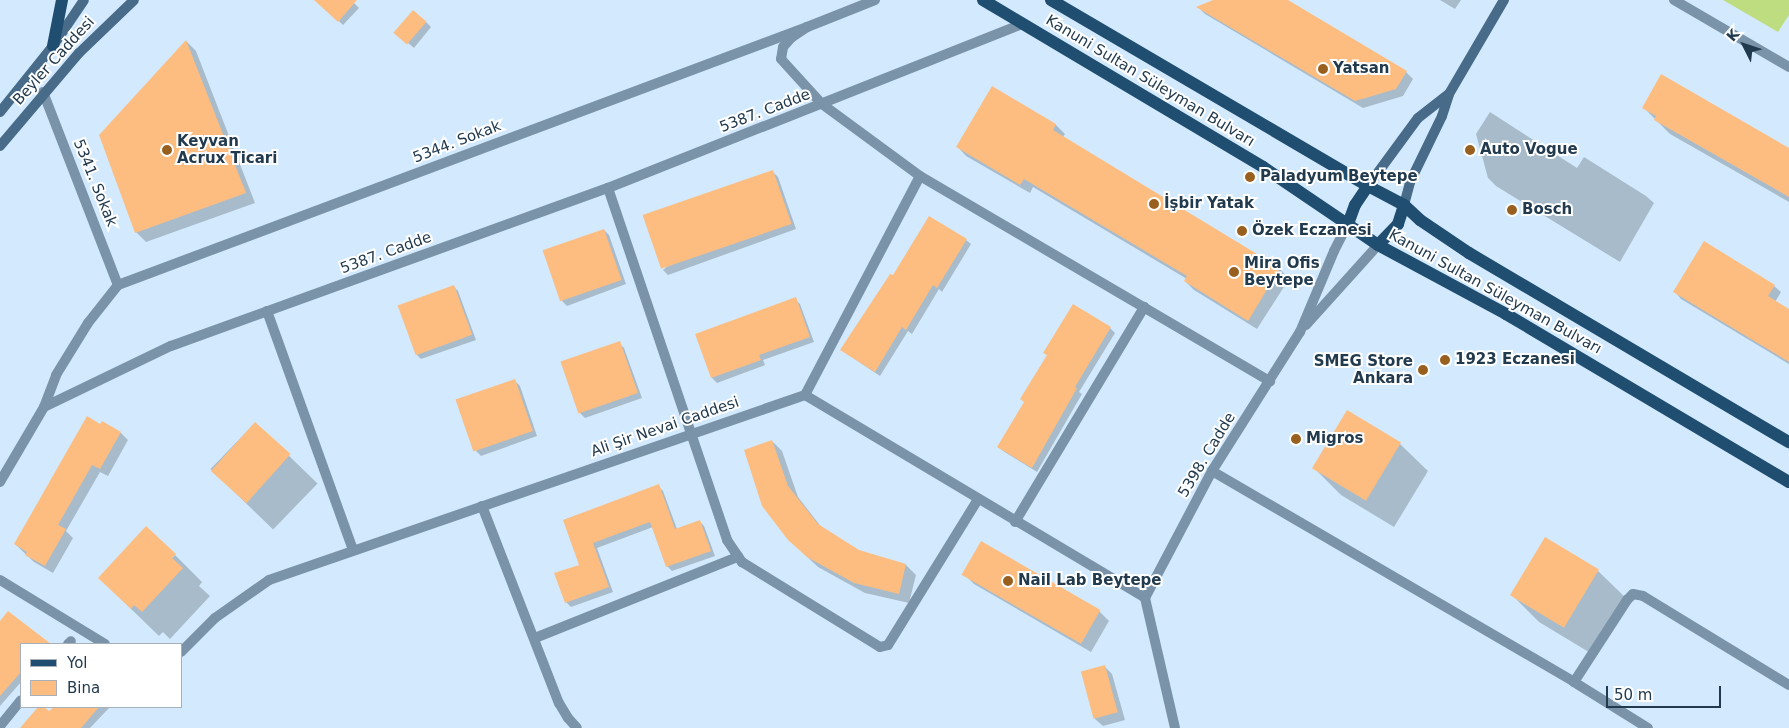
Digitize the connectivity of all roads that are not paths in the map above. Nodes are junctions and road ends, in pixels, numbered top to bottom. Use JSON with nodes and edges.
{"nodes":[{"id":1,"x":62,"y":0,"type":"edge"},
{"id":2,"x":84,"y":0,"type":"edge"},
{"id":3,"x":134,"y":0,"type":"edge"},
{"id":4,"x":876,"y":0,"type":"edge"},
{"id":5,"x":984,"y":0,"type":"edge"},
{"id":6,"x":1051,"y":0,"type":"edge"},
{"id":7,"x":1504,"y":0,"type":"edge"},
{"id":8,"x":1674,"y":0,"type":"edge"},
{"id":9,"x":1023,"y":24,"type":"junction"},
{"id":10,"x":807,"y":27,"type":"junction"},
{"id":11,"x":53,"y":46,"type":"junction"},
{"id":12,"x":1789,"y":67,"type":"edge"},
{"id":13,"x":43,"y":92,"type":"junction"},
{"id":14,"x":1449,"y":94,"type":"junction"},
{"id":15,"x":822,"y":104,"type":"junction"},
{"id":16,"x":0,"y":112,"type":"edge"},
{"id":17,"x":0,"y":146,"type":"edge"},
{"id":18,"x":920,"y":176,"type":"junction"},
{"id":19,"x":1368,"y":186,"type":"junction"},
{"id":20,"x":608,"y":188,"type":"junction"},
{"id":21,"x":1404,"y":205,"type":"junction"},
{"id":22,"x":1348,"y":224,"type":"junction"},
{"id":23,"x":1378,"y":245,"type":"junction"},
{"id":24,"x":118,"y":285,"type":"junction"},
{"id":25,"x":1144,"y":307,"type":"junction"},
{"id":26,"x":267,"y":312,"type":"junction"},
{"id":27,"x":1300,"y":332,"type":"junction"},
{"id":28,"x":1270,"y":381,"type":"junction"},
{"id":29,"x":805,"y":396,"type":"junction"},
{"id":30,"x":44,"y":407,"type":"junction"},
{"id":31,"x":690,"y":434,"type":"junction"},
{"id":32,"x":1789,"y":442,"type":"edge"},
{"id":33,"x":1212,"y":471,"type":"junction"},
{"id":34,"x":0,"y":482,"type":"edge"},
{"id":35,"x":1789,"y":482,"type":"edge"},
{"id":36,"x":978,"y":499,"type":"junction"},
{"id":37,"x":482,"y":506,"type":"junction"},
{"id":38,"x":1015,"y":522,"type":"junction"},
{"id":39,"x":353,"y":550,"type":"junction"},
{"id":40,"x":738,"y":557,"type":"junction"},
{"id":41,"x":0,"y":580,"type":"edge"},
{"id":42,"x":1145,"y":598,"type":"junction"},
{"id":43,"x":535,"y":638,"type":"junction"},
{"id":44,"x":102,"y":643,"type":"edge"},
{"id":45,"x":182,"y":651,"type":"edge"},
{"id":46,"x":1574,"y":682,"type":"junction"},
{"id":47,"x":1789,"y":685,"type":"edge"},
{"id":48,"x":20,"y":701,"type":"edge"},
{"id":49,"x":0,"y":726,"type":"edge"},
{"id":50,"x":577,"y":728,"type":"edge"},
{"id":51,"x":1175,"y":728,"type":"edge"},
{"id":52,"x":1648,"y":728,"type":"edge"}],
"edges":[{"from":1,"to":11,"type":"main road"},
{"from":2,"to":11,"type":"street","name":"Beyler Caddesi"},
{"from":3,"to":13,"type":"street","name":"Beyler Caddesi"},
{"from":4,"to":10,"type":"street","name":"5344. Sokak"},
{"from":5,"to":9,"type":"main road","name":"Kanuni Sultan Süleyman Bulvarı"},
{"from":6,"to":19,"type":"main road","name":"Kanuni Sultan Süleyman Bulvarı"},
{"from":7,"to":14,"type":"street"},
{"from":8,"to":12,"type":"street"},
{"from":9,"to":15,"type":"street","name":"5387. Cadde"},
{"from":9,"to":22,"type":"main road","name":"Kanuni Sultan Süleyman Bulvarı"},
{"from":10,"to":15,"type":"street"},
{"from":10,"to":24,"type":"street","name":"5344. Sokak"},
{"from":11,"to":16,"type":"street","name":"Beyler Caddesi"},
{"from":13,"to":17,"type":"street","name":"Beyler Caddesi"},
{"from":13,"to":24,"type":"street","name":"5341. Sokak"},
{"from":14,"to":19,"type":"street"},
{"from":14,"to":21,"type":"street"},
{"from":15,"to":18,"type":"street"},
{"from":15,"to":20,"type":"street","name":"5387. Cadde"},
{"from":18,"to":25,"type":"street"},
{"from":18,"to":29,"type":"street"},
{"from":19,"to":21,"type":"main road","name":"Kanuni Sultan Süleyman Bulvarı"},
{"from":19,"to":22,"type":"main road"},
{"from":20,"to":26,"type":"street","name":"5387. Cadde"},
{"from":20,"to":31,"type":"street"},
{"from":21,"to":23,"type":"main road"},
{"from":21,"to":32,"type":"main road","name":"Kanuni Sultan Süleyman Bulvarı"},
{"from":22,"to":23,"type":"main road","name":"Kanuni Sultan Süleyman Bulvarı"},
{"from":22,"to":27,"type":"street","name":"5398. Cadde"},
{"from":23,"to":27,"type":"street","name":"5398. Cadde"},
{"from":23,"to":35,"type":"main road","name":"Kanuni Sultan Süleyman Bulvarı"},
{"from":24,"to":30,"type":"street"},
{"from":25,"to":28,"type":"street"},
{"from":25,"to":38,"type":"street"},
{"from":26,"to":30,"type":"street","name":"5387. Cadde"},
{"from":26,"to":39,"type":"street"},
{"from":27,"to":28,"type":"street","name":"5398. Cadde"},
{"from":28,"to":33,"type":"street","name":"5398. Cadde"},
{"from":29,"to":31,"type":"street","name":"Ali Şir Nevai Caddesi"},
{"from":29,"to":36,"type":"street"},
{"from":30,"to":34,"type":"street"},
{"from":31,"to":37,"type":"street","name":"Ali Şir Nevai Caddesi"},
{"from":31,"to":40,"type":"street"},
{"from":33,"to":42,"type":"street","name":"5398. Cadde"},
{"from":33,"to":46,"type":"street"},
{"from":36,"to":38,"type":"street"},
{"from":36,"to":40,"type":"street"},
{"from":37,"to":39,"type":"street","name":"Ali Şir Nevai Caddesi"},
{"from":37,"to":43,"type":"street"},
{"from":38,"to":42,"type":"street"},
{"from":39,"to":45,"type":"street","name":"Ali Şir Nevai Caddesi"},
{"from":40,"to":43,"type":"street"},
{"from":41,"to":44,"type":"street"},
{"from":42,"to":51,"type":"street"},
{"from":43,"to":50,"type":"street"},
{"from":46,"to":47,"type":"street"},
{"from":46,"to":52,"type":"street"},
{"from":48,"to":49,"type":"street"}]}
